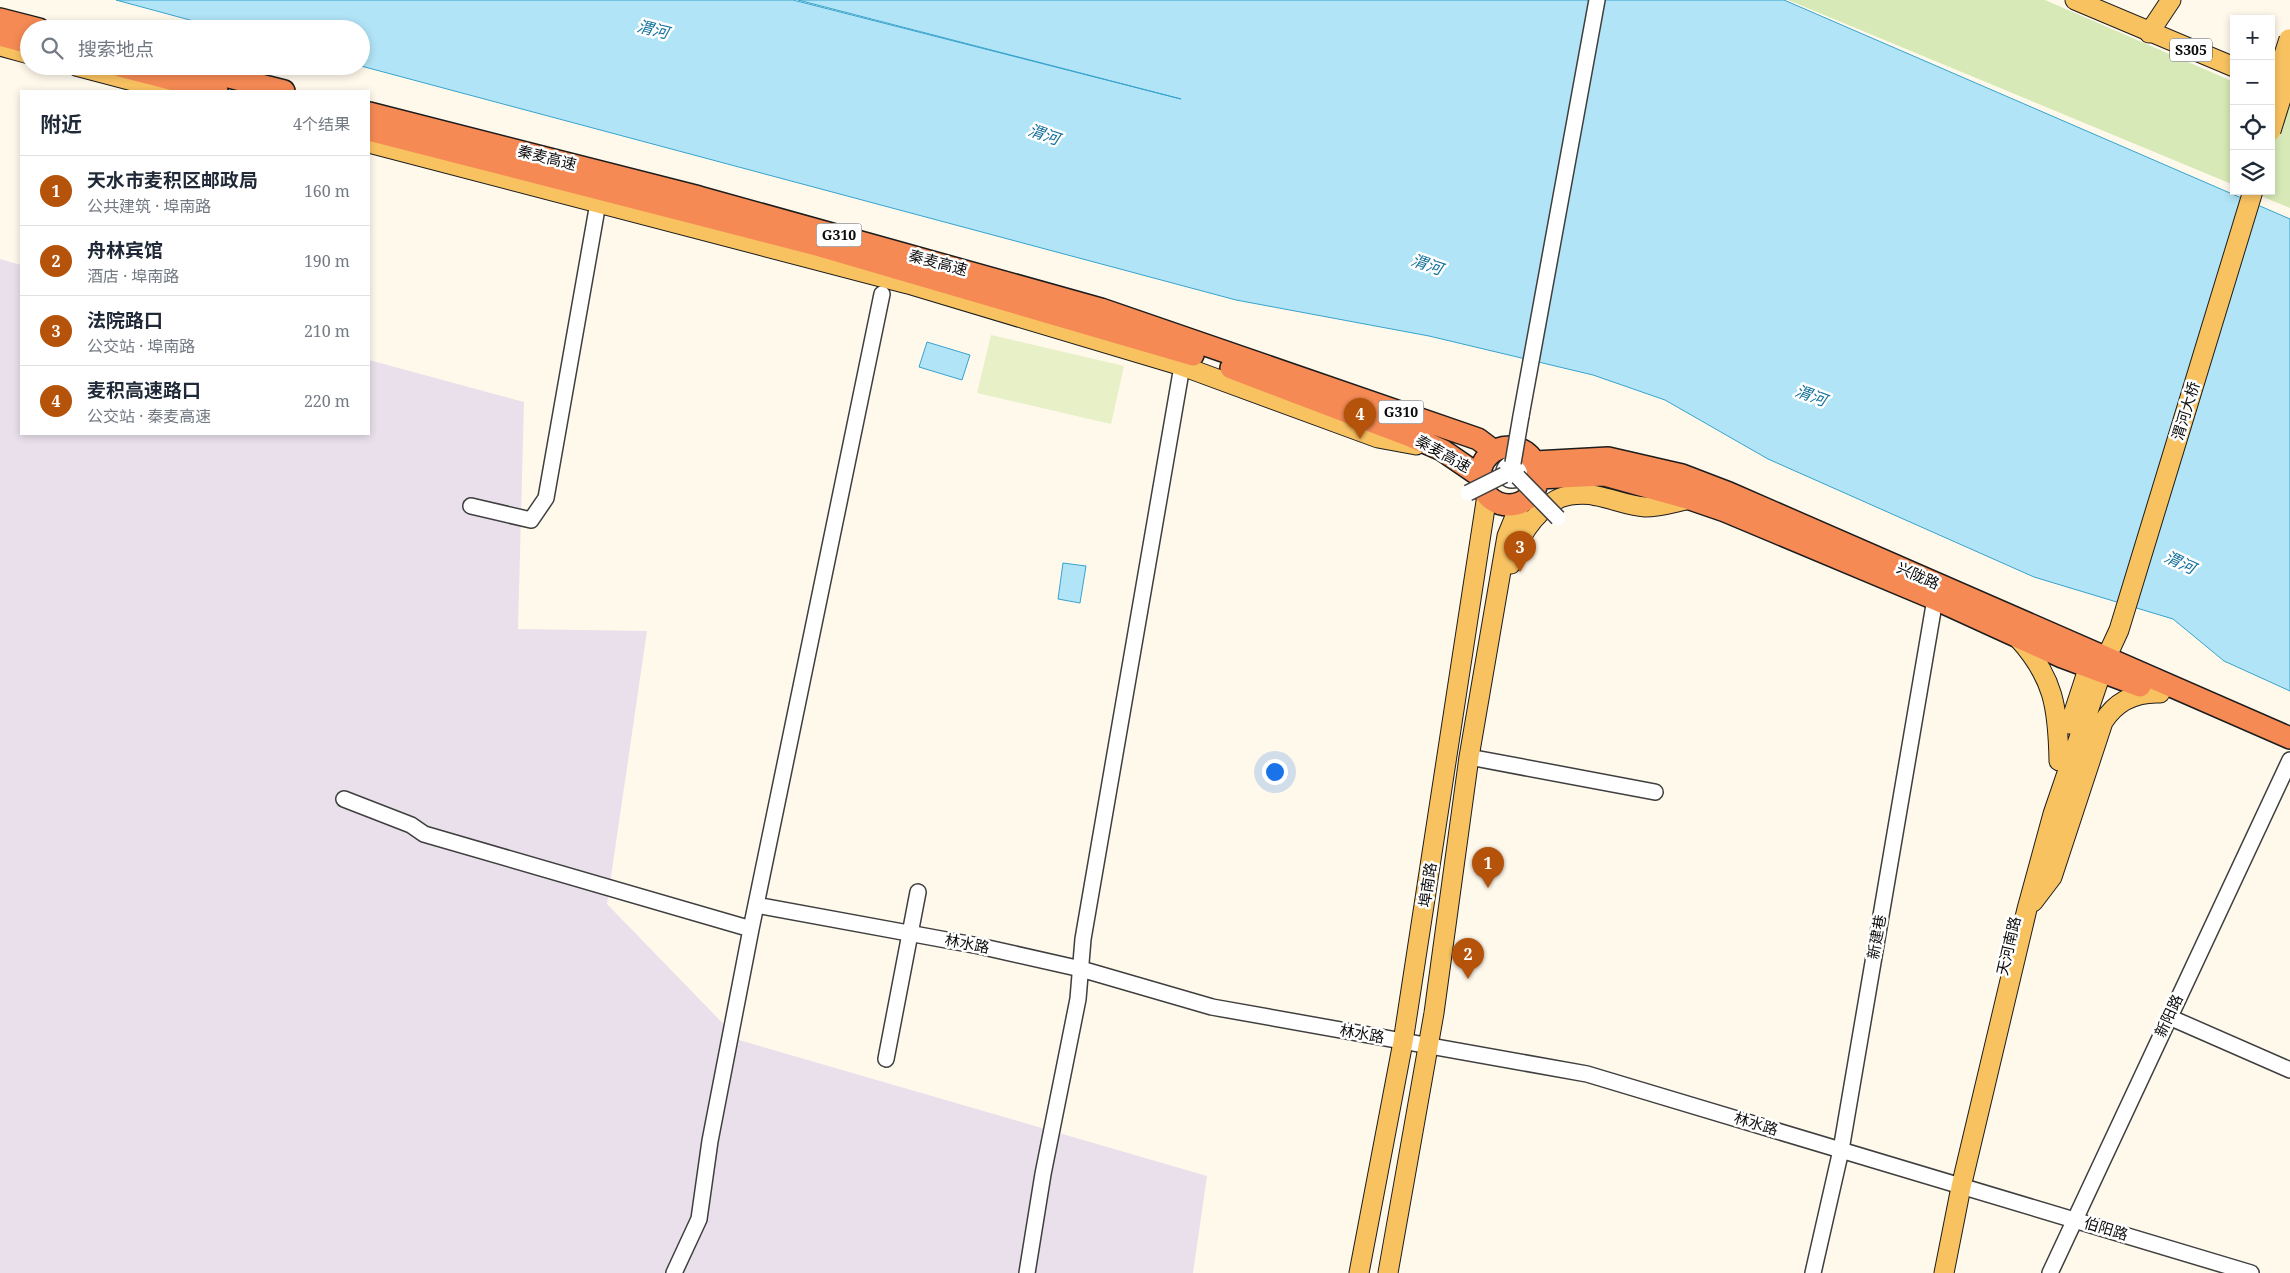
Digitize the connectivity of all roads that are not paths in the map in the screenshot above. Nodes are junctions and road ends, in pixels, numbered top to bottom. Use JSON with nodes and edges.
{"nodes":[{"id":1,"x":1597,"y":0,"type":"edge"},
{"id":2,"x":2075,"y":0,"type":"edge"},
{"id":3,"x":2171,"y":0,"type":"edge"},
{"id":4,"x":0,"y":19,"type":"edge"},
{"id":5,"x":20,"y":24,"type":"edge"},
{"id":6,"x":2149,"y":33,"type":"junction"},
{"id":7,"x":0,"y":36,"type":"edge"},
{"id":8,"x":2290,"y":38,"type":"edge"},
{"id":9,"x":20,"y":41,"type":"edge"},
{"id":10,"x":0,"y":46,"type":"edge"},
{"id":11,"x":20,"y":52,"type":"edge"},
{"id":12,"x":2230,"y":66,"type":"edge"},
{"id":13,"x":2290,"y":70,"type":"edge"},
{"id":14,"x":110,"y":75,"type":"edge"},
{"id":15,"x":155,"y":75,"type":"edge"},
{"id":16,"x":221,"y":75,"type":"edge"},
{"id":17,"x":2275,"y":84,"type":"edge"},
{"id":18,"x":2275,"y":85,"type":"edge"},
{"id":19,"x":167,"y":90,"type":"edge"},
{"id":20,"x":213,"y":90,"type":"edge"},
{"id":21,"x":280,"y":90,"type":"edge"},
{"id":22,"x":2290,"y":91,"type":"edge"},
{"id":23,"x":370,"y":113,"type":"edge"},
{"id":24,"x":2275,"y":118,"type":"edge"},
{"id":25,"x":370,"y":130,"type":"edge"},
{"id":26,"x":370,"y":143,"type":"edge"},
{"id":27,"x":2241,"y":195,"type":"edge"},
{"id":28,"x":2252,"y":195,"type":"edge"},
{"id":29,"x":598,"y":203,"type":"junction"},
{"id":30,"x":882,"y":294,"type":"dead end"},
{"id":31,"x":1182,"y":366,"type":"junction"},
{"id":32,"x":1299,"y":384,"type":"junction"},
{"id":33,"x":1442,"y":450,"type":"junction"},
{"id":34,"x":1494,"y":451,"type":"junction"},
{"id":35,"x":1522,"y":471,"type":"junction"},
{"id":36,"x":1478,"y":488,"type":"junction"},
{"id":37,"x":1690,"y":499,"type":"junction"},
{"id":38,"x":1522,"y":502,"type":"junction"},
{"id":39,"x":471,"y":506,"type":"dead end"},
{"id":40,"x":1558,"y":518,"type":"dead end"},
{"id":41,"x":1479,"y":554,"type":"junction"},
{"id":42,"x":1503,"y":555,"type":"junction"},
{"id":43,"x":1935,"y":599,"type":"junction"},
{"id":44,"x":2113,"y":628,"type":"junction"},
{"id":45,"x":1490,"y":632,"type":"junction"},
{"id":46,"x":2016,"y":636,"type":"junction"},
{"id":47,"x":2098,"y":662,"type":"junction"},
{"id":48,"x":2160,"y":693,"type":"junction"},
{"id":49,"x":2290,"y":738,"type":"edge"},
{"id":50,"x":2290,"y":751,"type":"edge"},
{"id":51,"x":1469,"y":757,"type":"junction"},
{"id":52,"x":2290,"y":760,"type":"edge"},
{"id":53,"x":2058,"y":761,"type":"junction"},
{"id":54,"x":1655,"y":792,"type":"dead end"},
{"id":55,"x":344,"y":799,"type":"dead end"},
{"id":56,"x":918,"y":892,"type":"dead end"},
{"id":57,"x":756,"y":905,"type":"junction"},
{"id":58,"x":2028,"y":909,"type":"junction"},
{"id":59,"x":751,"y":929,"type":"junction"},
{"id":60,"x":910,"y":933,"type":"junction"},
{"id":61,"x":1081,"y":969,"type":"junction"},
{"id":62,"x":2169,"y":1017,"type":"junction"},
{"id":63,"x":1403,"y":1042,"type":"junction"},
{"id":64,"x":1428,"y":1046,"type":"junction"},
{"id":65,"x":886,"y":1059,"type":"dead end"},
{"id":66,"x":2290,"y":1070,"type":"edge"},
{"id":67,"x":1840,"y":1150,"type":"junction"},
{"id":68,"x":1957,"y":1186,"type":"junction"},
{"id":69,"x":2073,"y":1219,"type":"junction"},
{"id":70,"x":674,"y":1273,"type":"edge"},
{"id":71,"x":1027,"y":1273,"type":"edge"},
{"id":72,"x":1359,"y":1273,"type":"edge"},
{"id":73,"x":1388,"y":1273,"type":"edge"},
{"id":74,"x":1813,"y":1273,"type":"edge"},
{"id":75,"x":1933,"y":1273,"type":"edge"},
{"id":76,"x":1944,"y":1273,"type":"edge"},
{"id":77,"x":2050,"y":1273,"type":"edge"},
{"id":78,"x":2251,"y":1273,"type":"edge"}],
"edges":[{"from":1,"to":35,"type":"street","bridge":true},
{"from":2,"to":6,"type":"main road"},
{"from":3,"to":6,"type":"main road"},
{"from":4,"to":5,"type":"highway"},
{"from":6,"to":12,"type":"main road","number":"S305"},
{"from":7,"to":9,"type":"highway"},
{"from":8,"to":17,"type":"main road","bridge":true},
{"from":10,"to":11,"type":"main road"},
{"from":13,"to":24,"type":"main road","bridge":true},
{"from":14,"to":19,"type":"main road"},
{"from":15,"to":20,"type":"highway"},
{"from":16,"to":21,"type":"highway"},
{"from":18,"to":22,"type":"main road"},
{"from":23,"to":32,"type":"highway","name":"秦麦高速","number":"G310"},
{"from":25,"to":32,"type":"highway","name":"秦麦高速","number":"G310"},
{"from":26,"to":29,"type":"main road"},
{"from":27,"to":44,"type":"main road","name":"渭河大桥"},
{"from":28,"to":44,"type":"main road","name":"渭河大桥"},
{"from":29,"to":31,"type":"main road"},
{"from":29,"to":39,"type":"street"},
{"from":30,"to":57,"type":"street"},
{"from":31,"to":33,"type":"main road"},
{"from":31,"to":61,"type":"street"},
{"from":32,"to":33,"type":"highway","name":"秦麦高速","number":"G310"},
{"from":32,"to":34,"type":"highway","name":"秦麦高速","number":"G310"},
{"from":33,"to":36,"type":"highway","name":"秦麦高速","number":"G310"},
{"from":34,"to":35,"type":"highway"},
{"from":34,"to":36,"type":"highway"},
{"from":35,"to":36,"type":"street","bridge":true},
{"from":35,"to":37,"type":"highway","name":"兴陇路"},
{"from":35,"to":38,"type":"highway"},
{"from":35,"to":40,"type":"street","bridge":true},
{"from":35,"to":47,"type":"highway","name":"兴陇路"},
{"from":36,"to":38,"type":"highway","name":"秦麦高速"},
{"from":36,"to":41,"type":"main road","name":"埠南路"},
{"from":37,"to":43,"type":"highway","name":"兴陇路"},
{"from":37,"to":45,"type":"main road"},
{"from":38,"to":42,"type":"main road","name":"埠南路"},
{"from":41,"to":42,"type":"main road"},
{"from":41,"to":63,"type":"main road","name":"埠南路"},
{"from":42,"to":45,"type":"main road","name":"埠南路"},
{"from":43,"to":46,"type":"highway","name":"兴陇路"},
{"from":43,"to":67,"type":"street","name":"新建巷"},
{"from":44,"to":47,"type":"main road","name":"天河南路"},
{"from":45,"to":51,"type":"main road","name":"埠南路"},
{"from":46,"to":47,"type":"highway","name":"兴陇路"},
{"from":46,"to":53,"type":"main road"},
{"from":47,"to":48,"type":"highway","name":"兴陇路"},
{"from":47,"to":49,"type":"highway","name":"兴陇路"},
{"from":47,"to":53,"type":"main road","name":"天河南路"},
{"from":47,"to":58,"type":"main road","name":"天河南路"},
{"from":48,"to":50,"type":"highway","name":"兴陇路"},
{"from":48,"to":58,"type":"main road"},
{"from":51,"to":54,"type":"street"},
{"from":51,"to":64,"type":"main road","name":"埠南路"},
{"from":52,"to":62,"type":"street","name":"新阳路"},
{"from":53,"to":68,"type":"main road","name":"天河南路"},
{"from":55,"to":59,"type":"street"},
{"from":56,"to":60,"type":"street"},
{"from":57,"to":59,"type":"street"},
{"from":57,"to":60,"type":"street","name":"林水路"},
{"from":58,"to":68,"type":"main road","name":"天河南路"},
{"from":59,"to":70,"type":"street"},
{"from":60,"to":61,"type":"street","name":"林水路"},
{"from":60,"to":65,"type":"street"},
{"from":61,"to":63,"type":"street","name":"林水路"},
{"from":61,"to":71,"type":"street"},
{"from":62,"to":66,"type":"street"},
{"from":62,"to":69,"type":"street","name":"新阳路"},
{"from":63,"to":64,"type":"street","name":"林水路"},
{"from":63,"to":72,"type":"main road","name":"埠南路"},
{"from":64,"to":67,"type":"street","name":"林水路"},
{"from":64,"to":73,"type":"main road","name":"埠南路"},
{"from":67,"to":68,"type":"street","name":"林水路"},
{"from":67,"to":74,"type":"street","name":"新建巷"},
{"from":68,"to":69,"type":"street","name":"伯阳路"},
{"from":68,"to":75,"type":"main road","name":"天河南路"},
{"from":68,"to":76,"type":"main road","name":"天河南路"},
{"from":69,"to":77,"type":"street","name":"新阳路"},
{"from":69,"to":78,"type":"street","name":"伯阳路"}]}
